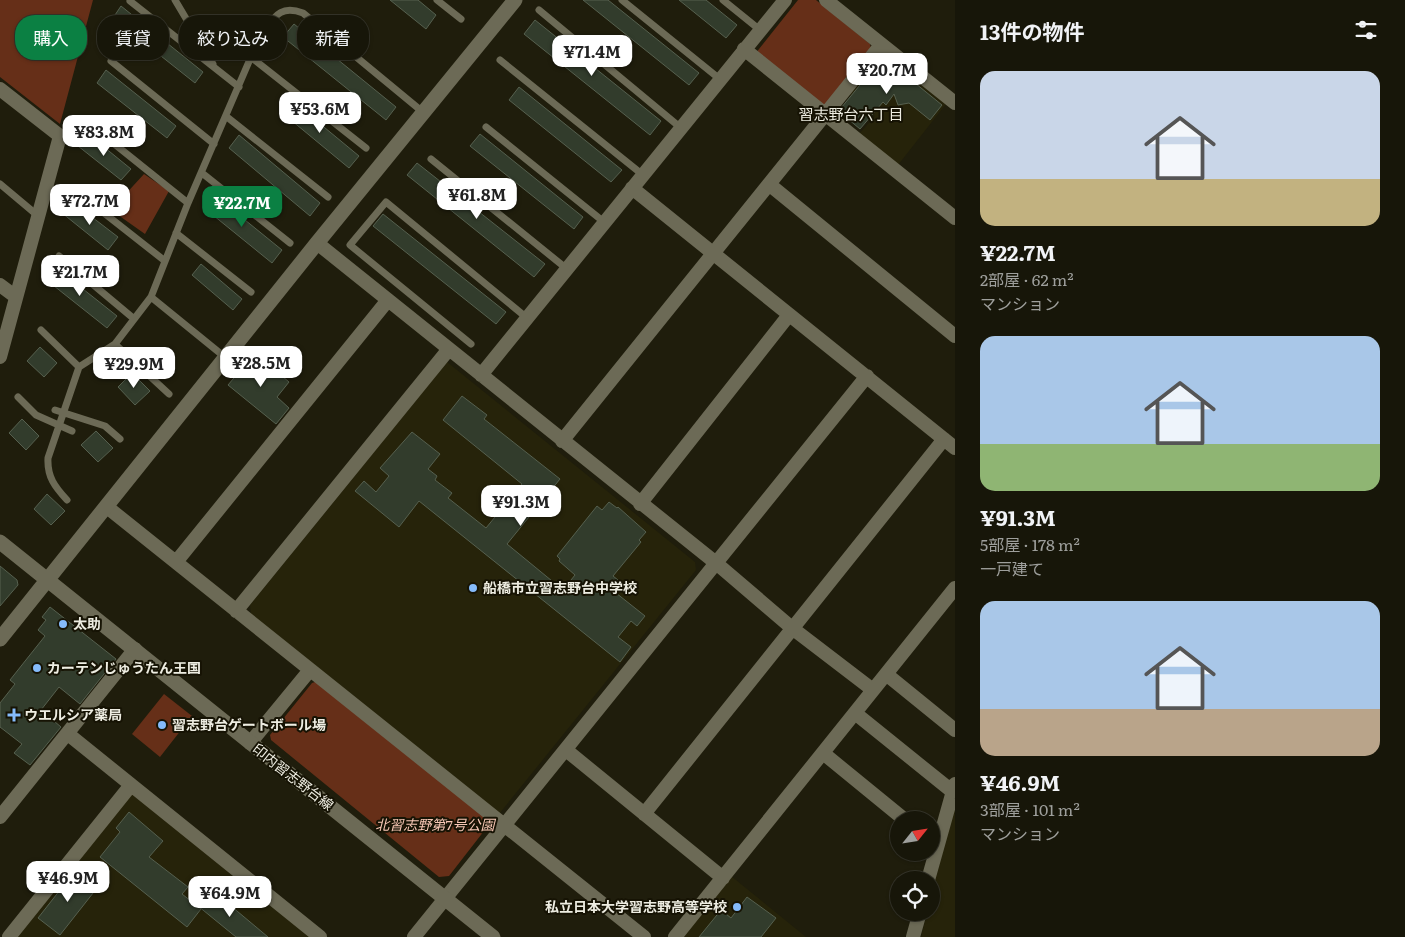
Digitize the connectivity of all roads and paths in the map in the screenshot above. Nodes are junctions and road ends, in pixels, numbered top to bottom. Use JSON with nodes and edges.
{"nodes":[{"id":1,"x":175,"y":0,"type":"edge"},
{"id":2,"x":437,"y":0,"type":"edge"},
{"id":3,"x":515,"y":0,"type":"edge"},
{"id":4,"x":622,"y":0,"type":"edge"},
{"id":5,"x":723,"y":0,"type":"edge"},
{"id":6,"x":785,"y":0,"type":"edge"},
{"id":7,"x":826,"y":0,"type":"edge"},
{"id":8,"x":130,"y":1,"type":"edge"},
{"id":9,"x":539,"y":10,"type":"dead end"},
{"id":10,"x":276,"y":15,"type":"edge"},
{"id":11,"x":461,"y":19,"type":"dead end"},
{"id":12,"x":760,"y":30,"type":"junction"},
{"id":13,"x":881,"y":45,"type":"junction"},
{"id":14,"x":744,"y":49,"type":"junction"},
{"id":15,"x":251,"y":60,"type":"edge"},
{"id":16,"x":255,"y":60,"type":"edge"},
{"id":17,"x":500,"y":60,"type":"dead end"},
{"id":18,"x":111,"y":61,"type":"dead end"},
{"id":19,"x":216,"y":69,"type":"junction"},
{"id":20,"x":721,"y":80,"type":"junction"},
{"id":21,"x":239,"y":87,"type":"junction"},
{"id":22,"x":1,"y":93,"type":"edge"},
{"id":23,"x":955,"y":103,"type":"edge"},
{"id":24,"x":424,"y":113,"type":"junction"},
{"id":25,"x":826,"y":116,"type":"junction"},
{"id":26,"x":227,"y":117,"type":"junction"},
{"id":27,"x":92,"y":126,"type":"dead end"},
{"id":28,"x":486,"y":127,"type":"dead end"},
{"id":29,"x":681,"y":128,"type":"junction"},
{"id":30,"x":214,"y":144,"type":"junction"},
{"id":31,"x":366,"y":148,"type":"dead end"},
{"id":32,"x":431,"y":159,"type":"dead end"},
{"id":33,"x":202,"y":173,"type":"junction"},
{"id":34,"x":643,"y":175,"type":"junction"},
{"id":35,"x":0,"y":184,"type":"edge"},
{"id":36,"x":770,"y":185,"type":"junction"},
{"id":37,"x":632,"y":188,"type":"junction"},
{"id":38,"x":76,"y":191,"type":"dead end"},
{"id":39,"x":328,"y":197,"type":"dead end"},
{"id":40,"x":188,"y":204,"type":"junction"},
{"id":41,"x":38,"y":215,"type":"junction"},
{"id":42,"x":955,"y":218,"type":"edge"},
{"id":43,"x":604,"y":222,"type":"junction"},
{"id":44,"x":176,"y":233,"type":"junction"},
{"id":45,"x":290,"y":243,"type":"dead end"},
{"id":46,"x":317,"y":243,"type":"junction"},
{"id":47,"x":713,"y":254,"type":"junction"},
{"id":48,"x":58,"y":256,"type":"dead end"},
{"id":49,"x":165,"y":261,"type":"junction"},
{"id":50,"x":567,"y":268,"type":"junction"},
{"id":51,"x":0,"y":284,"type":"edge"},
{"id":52,"x":251,"y":292,"type":"dead end"},
{"id":53,"x":16,"y":297,"type":"junction"},
{"id":54,"x":151,"y":297,"type":"junction"},
{"id":55,"x":388,"y":300,"type":"junction"},
{"id":56,"x":789,"y":315,"type":"junction"},
{"id":57,"x":133,"y":318,"type":"junction"},
{"id":58,"x":527,"y":318,"type":"junction"},
{"id":59,"x":41,"y":330,"type":"dead end"},
{"id":60,"x":955,"y":336,"type":"edge"},
{"id":61,"x":115,"y":344,"type":"junction"},
{"id":62,"x":470,"y":344,"type":"dead end"},
{"id":63,"x":449,"y":349,"type":"junction"},
{"id":64,"x":0,"y":357,"type":"edge"},
{"id":65,"x":226,"y":358,"type":"junction"},
{"id":66,"x":79,"y":367,"type":"junction"},
{"id":67,"x":481,"y":374,"type":"junction"},
{"id":68,"x":867,"y":376,"type":"junction"},
{"id":69,"x":169,"y":394,"type":"dead end"},
{"id":70,"x":18,"y":397,"type":"dead end"},
{"id":71,"x":59,"y":411,"type":"junction"},
{"id":72,"x":58,"y":424,"type":"junction"},
{"id":73,"x":72,"y":431,"type":"dead end"},
{"id":74,"x":120,"y":439,"type":"dead end"},
{"id":75,"x":944,"y":439,"type":"junction"},
{"id":76,"x":562,"y":441,"type":"junction"},
{"id":77,"x":955,"y":448,"type":"edge"},
{"id":78,"x":67,"y":500,"type":"dead end"},
{"id":79,"x":640,"y":504,"type":"junction"},
{"id":80,"x":107,"y":507,"type":"junction"},
{"id":81,"x":0,"y":542,"type":"edge"},
{"id":82,"x":176,"y":562,"type":"junction"},
{"id":83,"x":716,"y":563,"type":"junction"},
{"id":84,"x":48,"y":581,"type":"junction"},
{"id":85,"x":955,"y":588,"type":"edge"},
{"id":86,"x":236,"y":611,"type":"junction"},
{"id":87,"x":792,"y":628,"type":"junction"},
{"id":88,"x":0,"y":639,"type":"edge"},
{"id":89,"x":135,"y":649,"type":"junction"},
{"id":90,"x":310,"y":670,"type":"junction"},
{"id":91,"x":886,"y":674,"type":"junction"},
{"id":92,"x":873,"y":690,"type":"junction"},
{"id":93,"x":855,"y":713,"type":"junction"},
{"id":94,"x":955,"y":730,"type":"edge"},
{"id":95,"x":68,"y":734,"type":"junction"},
{"id":96,"x":250,"y":743,"type":"junction"},
{"id":97,"x":566,"y":750,"type":"junction"},
{"id":98,"x":823,"y":753,"type":"junction"},
{"id":99,"x":131,"y":785,"type":"junction"},
{"id":100,"x":954,"y":788,"type":"edge"},
{"id":101,"x":894,"y":811,"type":"edge"},
{"id":102,"x":644,"y":814,"type":"junction"},
{"id":103,"x":0,"y":817,"type":"edge"},
{"id":104,"x":505,"y":826,"type":"junction"},
{"id":105,"x":940,"y":827,"type":"edge"},
{"id":106,"x":723,"y":878,"type":"junction"},
{"id":107,"x":445,"y":898,"type":"junction"},
{"id":108,"x":917,"y":921,"type":"edge"},
{"id":109,"x":8,"y":937,"type":"edge"},
{"id":110,"x":320,"y":937,"type":"edge"},
{"id":111,"x":414,"y":937,"type":"edge"},
{"id":112,"x":493,"y":937,"type":"edge"},
{"id":113,"x":644,"y":937,"type":"edge"},
{"id":114,"x":676,"y":937,"type":"edge"},
{"id":115,"x":913,"y":937,"type":"edge"}],
"edges":[{"from":1,"to":19,"type":"lane"},
{"from":2,"to":11,"type":"lane"},
{"from":3,"to":24,"type":"street"},
{"from":4,"to":20,"type":"lane"},
{"from":5,"to":12,"type":"lane"},
{"from":6,"to":12,"type":"street"},
{"from":7,"to":13,"type":"street"},
{"from":8,"to":19,"type":"lane"},
{"from":9,"to":29,"type":"lane"},
{"from":10,"to":24,"type":"lane"},
{"from":12,"to":14,"type":"street"},
{"from":13,"to":23,"type":"street"},
{"from":13,"to":25,"type":"street"},
{"from":14,"to":20,"type":"street"},
{"from":14,"to":25,"type":"street"},
{"from":15,"to":21,"type":"lane"},
{"from":16,"to":31,"type":"lane"},
{"from":17,"to":34,"type":"lane"},
{"from":18,"to":30,"type":"lane"},
{"from":19,"to":21,"type":"lane"},
{"from":20,"to":29,"type":"street"},
{"from":21,"to":26,"type":"lane"},
{"from":22,"to":41,"type":"street"},
{"from":24,"to":46,"type":"street"},
{"from":25,"to":36,"type":"street"},
{"from":25,"to":42,"type":"street"},
{"from":26,"to":30,"type":"lane"},
{"from":26,"to":39,"type":"lane"},
{"from":27,"to":40,"type":"lane"},
{"from":28,"to":43,"type":"lane"},
{"from":29,"to":34,"type":"street"},
{"from":30,"to":33,"type":"lane"},
{"from":32,"to":50,"type":"lane"},
{"from":33,"to":40,"type":"lane"},
{"from":33,"to":45,"type":"lane"},
{"from":34,"to":37,"type":"street"},
{"from":35,"to":41,"type":"lane"},
{"from":36,"to":47,"type":"street"},
{"from":36,"to":60,"type":"street"},
{"from":37,"to":43,"type":"street"},
{"from":37,"to":47,"type":"street"},
{"from":38,"to":49,"type":"lane"},
{"from":40,"to":44,"type":"lane"},
{"from":41,"to":53,"type":"street"},
{"from":43,"to":50,"type":"street"},
{"from":44,"to":49,"type":"lane"},
{"from":44,"to":52,"type":"lane"},
{"from":46,"to":55,"type":"street"},
{"from":46,"to":65,"type":"street"},
{"from":47,"to":56,"type":"street"},
{"from":47,"to":76,"type":"street"},
{"from":48,"to":57,"type":"lane"},
{"from":49,"to":54,"type":"lane"},
{"from":50,"to":58,"type":"street"},
{"from":51,"to":53,"type":"street"},
{"from":53,"to":64,"type":"street"},
{"from":54,"to":57,"type":"lane"},
{"from":54,"to":65,"type":"lane"},
{"from":55,"to":63,"type":"street"},
{"from":55,"to":82,"type":"street"},
{"from":56,"to":68,"type":"street"},
{"from":56,"to":79,"type":"street"},
{"from":57,"to":61,"type":"lane"},
{"from":58,"to":62,"type":"lane"},
{"from":58,"to":67,"type":"street"},
{"from":59,"to":66,"type":"lane"},
{"from":61,"to":66,"type":"lane"},
{"from":61,"to":69,"type":"lane"},
{"from":63,"to":67,"type":"street"},
{"from":63,"to":86,"type":"street"},
{"from":65,"to":80,"type":"street"},
{"from":66,"to":71,"type":"lane"},
{"from":67,"to":76,"type":"street"},
{"from":68,"to":75,"type":"street"},
{"from":68,"to":83,"type":"street"},
{"from":70,"to":72,"type":"lane"},
{"from":71,"to":72,"type":"lane"},
{"from":71,"to":74,"type":"lane"},
{"from":72,"to":73,"type":"lane"},
{"from":72,"to":78,"type":"lane"},
{"from":75,"to":77,"type":"street"},
{"from":75,"to":87,"type":"street"},
{"from":76,"to":79,"type":"street"},
{"from":79,"to":83,"type":"street"},
{"from":80,"to":82,"type":"street"},
{"from":80,"to":84,"type":"street"},
{"from":81,"to":84,"type":"street","name":"印内習志野台線"},
{"from":82,"to":86,"type":"street"},
{"from":83,"to":87,"type":"street"},
{"from":83,"to":97,"type":"street"},
{"from":84,"to":88,"type":"street"},
{"from":84,"to":89,"type":"street","name":"印内習志野台線"},
{"from":85,"to":91,"type":"street"},
{"from":86,"to":90,"type":"street"},
{"from":87,"to":92,"type":"street"},
{"from":87,"to":102,"type":"street"},
{"from":89,"to":95,"type":"street"},
{"from":89,"to":96,"type":"street","name":"印内習志野台線"},
{"from":90,"to":96,"type":"street"},
{"from":90,"to":104,"type":"street"},
{"from":91,"to":92,"type":"street"},
{"from":91,"to":94,"type":"street"},
{"from":92,"to":93,"type":"street"},
{"from":93,"to":98,"type":"street"},
{"from":93,"to":100,"type":"street"},
{"from":95,"to":99,"type":"street"},
{"from":95,"to":103,"type":"street"},
{"from":96,"to":107,"type":"street","name":"印内習志野台線"},
{"from":97,"to":102,"type":"street"},
{"from":97,"to":104,"type":"street"},
{"from":98,"to":101,"type":"street"},
{"from":98,"to":106,"type":"street"},
{"from":99,"to":109,"type":"street"},
{"from":99,"to":110,"type":"street"},
{"from":100,"to":105,"type":"street"},
{"from":102,"to":106,"type":"street"},
{"from":104,"to":107,"type":"street"},
{"from":104,"to":113,"type":"street"},
{"from":106,"to":114,"type":"street"},
{"from":107,"to":111,"type":"street"},
{"from":107,"to":112,"type":"street","name":"印内習志野台線"},
{"from":108,"to":115,"type":"street"}]}
